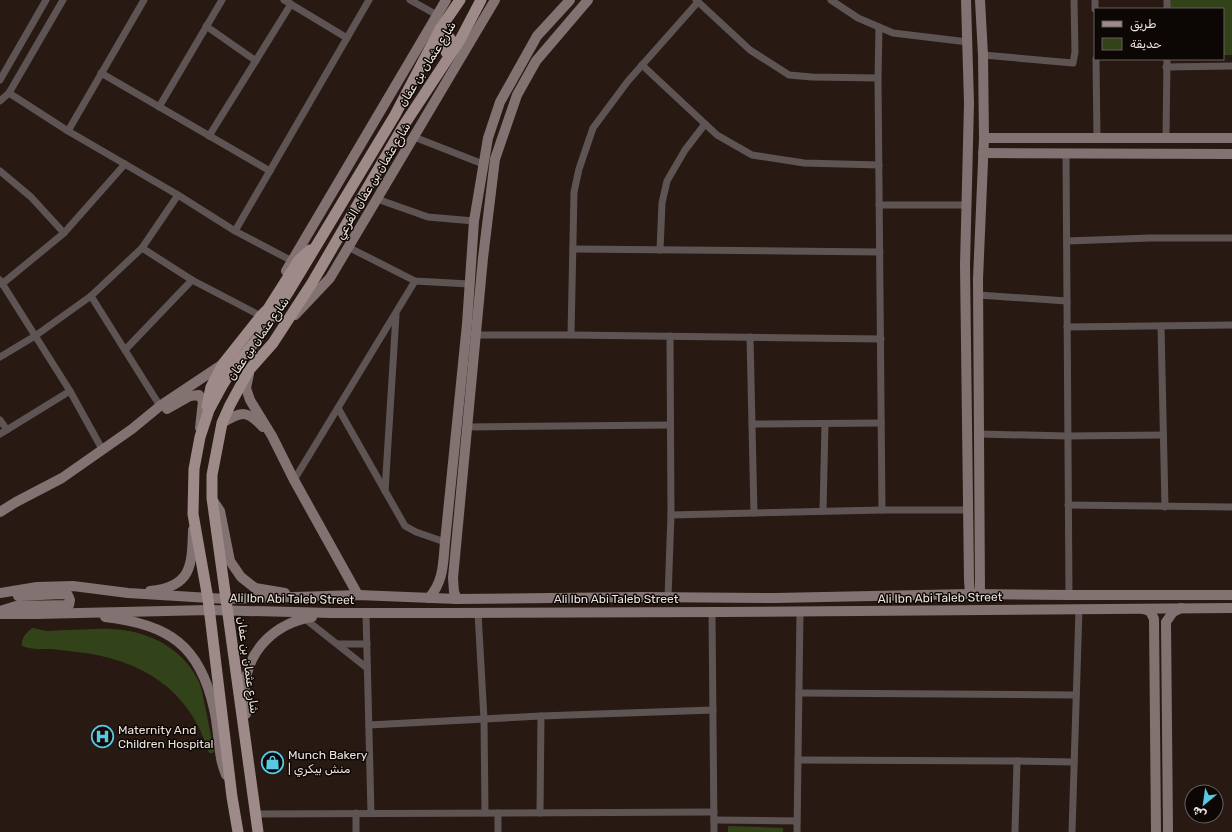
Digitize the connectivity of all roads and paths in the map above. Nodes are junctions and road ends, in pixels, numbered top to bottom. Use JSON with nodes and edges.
{"nodes":[{"id":1,"x":46,"y":0,"type":"edge"},
{"id":2,"x":63,"y":0,"type":"edge"},
{"id":3,"x":144,"y":0,"type":"edge"},
{"id":4,"x":222,"y":0,"type":"edge"},
{"id":5,"x":284,"y":0,"type":"edge"},
{"id":6,"x":369,"y":0,"type":"edge"},
{"id":7,"x":410,"y":0,"type":"edge"},
{"id":8,"x":446,"y":0,"type":"edge"},
{"id":9,"x":460,"y":0,"type":"edge"},
{"id":10,"x":464,"y":0,"type":"edge"},
{"id":11,"x":476,"y":0,"type":"edge"},
{"id":12,"x":481,"y":0,"type":"edge"},
{"id":13,"x":495,"y":0,"type":"edge"},
{"id":14,"x":570,"y":0,"type":"edge"},
{"id":15,"x":588,"y":0,"type":"edge"},
{"id":16,"x":831,"y":0,"type":"edge"},
{"id":17,"x":966,"y":0,"type":"edge"},
{"id":18,"x":980,"y":0,"type":"edge"},
{"id":19,"x":1074,"y":0,"type":"edge"},
{"id":20,"x":697,"y":1,"type":"edge"},
{"id":21,"x":291,"y":4,"type":"junction"},
{"id":22,"x":437,"y":15,"type":"junction"},
{"id":23,"x":206,"y":26,"type":"junction"},
{"id":24,"x":879,"y":27,"type":"junction"},
{"id":25,"x":348,"y":38,"type":"junction"},
{"id":26,"x":968,"y":42,"type":"junction"},
{"id":27,"x":983,"y":55,"type":"junction"},
{"id":28,"x":1096,"y":60,"type":"edge"},
{"id":29,"x":256,"y":61,"type":"junction"},
{"id":30,"x":1166,"y":63,"type":"edge"},
{"id":31,"x":642,"y":65,"type":"junction"},
{"id":32,"x":1232,"y":66,"type":"edge"},
{"id":33,"x":101,"y":73,"type":"junction"},
{"id":34,"x":878,"y":78,"type":"junction"},
{"id":35,"x":0,"y":80,"type":"edge"},
{"id":36,"x":9,"y":93,"type":"junction"},
{"id":37,"x":0,"y":102,"type":"edge"},
{"id":38,"x":158,"y":107,"type":"junction"},
{"id":39,"x":395,"y":115,"type":"junction"},
{"id":40,"x":705,"y":124,"type":"junction"},
{"id":41,"x":404,"y":125,"type":"junction"},
{"id":42,"x":68,"y":130,"type":"junction"},
{"id":43,"x":209,"y":136,"type":"junction"},
{"id":44,"x":414,"y":137,"type":"junction"},
{"id":45,"x":984,"y":138,"type":"junction"},
{"id":46,"x":1097,"y":138,"type":"junction"},
{"id":47,"x":1166,"y":138,"type":"junction"},
{"id":48,"x":1232,"y":138,"type":"edge"},
{"id":49,"x":983,"y":153,"type":"junction"},
{"id":50,"x":1066,"y":154,"type":"junction"},
{"id":51,"x":1232,"y":154,"type":"edge"},
{"id":52,"x":125,"y":164,"type":"junction"},
{"id":53,"x":483,"y":164,"type":"junction"},
{"id":54,"x":879,"y":164,"type":"junction"},
{"id":55,"x":0,"y":171,"type":"edge"},
{"id":56,"x":270,"y":171,"type":"junction"},
{"id":57,"x":178,"y":195,"type":"junction"},
{"id":58,"x":377,"y":199,"type":"junction"},
{"id":59,"x":879,"y":205,"type":"junction"},
{"id":60,"x":966,"y":205,"type":"junction"},
{"id":61,"x":474,"y":222,"type":"junction"},
{"id":62,"x":235,"y":231,"type":"junction"},
{"id":63,"x":64,"y":233,"type":"junction"},
{"id":64,"x":1232,"y":238,"type":"edge"},
{"id":65,"x":320,"y":240,"type":"junction"},
{"id":66,"x":1067,"y":241,"type":"junction"},
{"id":67,"x":348,"y":247,"type":"junction"},
{"id":68,"x":142,"y":248,"type":"junction"},
{"id":69,"x":573,"y":249,"type":"junction"},
{"id":70,"x":660,"y":250,"type":"junction"},
{"id":71,"x":880,"y":252,"type":"junction"},
{"id":72,"x":292,"y":261,"type":"junction"},
{"id":73,"x":192,"y":280,"type":"junction"},
{"id":74,"x":415,"y":281,"type":"junction"},
{"id":75,"x":1,"y":282,"type":"edge"},
{"id":76,"x":469,"y":284,"type":"junction"},
{"id":77,"x":978,"y":295,"type":"junction"},
{"id":78,"x":90,"y":296,"type":"junction"},
{"id":79,"x":1067,"y":300,"type":"junction"},
{"id":80,"x":396,"y":313,"type":"junction"},
{"id":81,"x":261,"y":316,"type":"junction"},
{"id":82,"x":285,"y":325,"type":"junction"},
{"id":83,"x":1232,"y":325,"type":"edge"},
{"id":84,"x":1161,"y":326,"type":"junction"},
{"id":85,"x":1067,"y":327,"type":"junction"},
{"id":86,"x":476,"y":335,"type":"junction"},
{"id":87,"x":571,"y":335,"type":"junction"},
{"id":88,"x":35,"y":336,"type":"junction"},
{"id":89,"x":670,"y":336,"type":"junction"},
{"id":90,"x":750,"y":337,"type":"junction"},
{"id":91,"x":881,"y":339,"type":"junction"},
{"id":92,"x":125,"y":350,"type":"junction"},
{"id":93,"x":0,"y":357,"type":"edge"},
{"id":94,"x":223,"y":364,"type":"junction"},
{"id":95,"x":249,"y":370,"type":"junction"},
{"id":96,"x":70,"y":391,"type":"junction"},
{"id":97,"x":160,"y":406,"type":"junction"},
{"id":98,"x":338,"y":408,"type":"junction"},
{"id":99,"x":0,"y":420,"type":"edge"},
{"id":100,"x":222,"y":423,"type":"junction"},
{"id":101,"x":881,"y":423,"type":"junction"},
{"id":102,"x":752,"y":424,"type":"junction"},
{"id":103,"x":825,"y":424,"type":"junction"},
{"id":104,"x":670,"y":425,"type":"junction"},
{"id":105,"x":468,"y":427,"type":"junction"},
{"id":106,"x":132,"y":429,"type":"junction"},
{"id":107,"x":3,"y":432,"type":"edge"},
{"id":108,"x":979,"y":434,"type":"junction"},
{"id":109,"x":1163,"y":435,"type":"junction"},
{"id":110,"x":272,"y":436,"type":"junction"},
{"id":111,"x":1068,"y":436,"type":"junction"},
{"id":112,"x":200,"y":437,"type":"junction"},
{"id":113,"x":102,"y":450,"type":"junction"},
{"id":114,"x":294,"y":480,"type":"junction"},
{"id":115,"x":385,"y":491,"type":"junction"},
{"id":116,"x":212,"y":498,"type":"junction"},
{"id":117,"x":1068,"y":505,"type":"junction"},
{"id":118,"x":1165,"y":506,"type":"junction"},
{"id":119,"x":1232,"y":507,"type":"edge"},
{"id":120,"x":882,"y":510,"type":"junction"},
{"id":121,"x":969,"y":510,"type":"junction"},
{"id":122,"x":823,"y":511,"type":"junction"},
{"id":123,"x":0,"y":512,"type":"edge"},
{"id":124,"x":754,"y":513,"type":"junction"},
{"id":125,"x":193,"y":514,"type":"junction"},
{"id":126,"x":671,"y":515,"type":"junction"},
{"id":127,"x":445,"y":542,"type":"junction"},
{"id":128,"x":441,"y":577,"type":"junction"},
{"id":129,"x":453,"y":578,"type":"junction"},
{"id":130,"x":0,"y":593,"type":"edge"},
{"id":131,"x":128,"y":593,"type":"junction"},
{"id":132,"x":975,"y":594,"type":"junction"},
{"id":133,"x":358,"y":595,"type":"junction"},
{"id":134,"x":1069,"y":595,"type":"junction"},
{"id":135,"x":1232,"y":595,"type":"edge"},
{"id":136,"x":0,"y":597,"type":"edge"},
{"id":137,"x":314,"y":597,"type":"junction"},
{"id":138,"x":668,"y":597,"type":"junction"},
{"id":139,"x":429,"y":598,"type":"junction"},
{"id":140,"x":457,"y":599,"type":"junction"},
{"id":141,"x":209,"y":604,"type":"junction"},
{"id":142,"x":227,"y":605,"type":"junction"},
{"id":143,"x":1181,"y":608,"type":"junction"},
{"id":144,"x":1232,"y":608,"type":"edge"},
{"id":145,"x":1079,"y":609,"type":"junction"},
{"id":146,"x":1141,"y":609,"type":"junction"},
{"id":147,"x":0,"y":611,"type":"edge"},
{"id":148,"x":712,"y":612,"type":"junction"},
{"id":149,"x":800,"y":612,"type":"junction"},
{"id":150,"x":65,"y":613,"type":"junction"},
{"id":151,"x":332,"y":613,"type":"junction"},
{"id":152,"x":366,"y":613,"type":"junction"},
{"id":153,"x":478,"y":613,"type":"junction"},
{"id":154,"x":0,"y":614,"type":"edge"},
{"id":155,"x":304,"y":618,"type":"junction"},
{"id":156,"x":338,"y":644,"type":"junction"},
{"id":157,"x":367,"y":644,"type":"junction"},
{"id":158,"x":367,"y":668,"type":"junction"},
{"id":159,"x":799,"y":693,"type":"junction"},
{"id":160,"x":1076,"y":695,"type":"junction"},
{"id":161,"x":714,"y":710,"type":"junction"},
{"id":162,"x":541,"y":716,"type":"junction"},
{"id":163,"x":484,"y":719,"type":"junction"},
{"id":164,"x":369,"y":725,"type":"junction"},
{"id":165,"x":798,"y":760,"type":"junction"},
{"id":166,"x":1017,"y":761,"type":"junction"},
{"id":167,"x":1074,"y":762,"type":"junction"},
{"id":168,"x":232,"y":797,"type":"junction"},
{"id":169,"x":356,"y":813,"type":"junction"},
{"id":170,"x":371,"y":813,"type":"junction"},
{"id":171,"x":485,"y":813,"type":"junction"},
{"id":172,"x":498,"y":813,"type":"junction"},
{"id":173,"x":540,"y":813,"type":"junction"},
{"id":174,"x":254,"y":814,"type":"junction"},
{"id":175,"x":714,"y":816,"type":"junction"},
{"id":176,"x":797,"y":821,"type":"junction"},
{"id":177,"x":238,"y":832,"type":"edge"},
{"id":178,"x":258,"y":832,"type":"edge"},
{"id":179,"x":356,"y":832,"type":"edge"},
{"id":180,"x":498,"y":832,"type":"edge"},
{"id":181,"x":714,"y":832,"type":"edge"},
{"id":182,"x":797,"y":832,"type":"edge"},
{"id":183,"x":1015,"y":832,"type":"edge"},
{"id":184,"x":1072,"y":832,"type":"edge"},
{"id":185,"x":1156,"y":832,"type":"edge"},
{"id":186,"x":1168,"y":832,"type":"edge"}],
"edges":[{"from":1,"to":35,"type":"street"},
{"from":2,"to":36,"type":"street"},
{"from":3,"to":33,"type":"street"},
{"from":4,"to":23,"type":"street"},
{"from":5,"to":21,"type":"street"},
{"from":6,"to":25,"type":"street"},
{"from":7,"to":22,"type":"street"},
{"from":8,"to":22,"type":"street"},
{"from":9,"to":39,"type":"main road","name":"شارع عثمان بن عفان"},
{"from":10,"to":11,"type":"main road"},
{"from":12,"to":41,"type":"main road","name":"شارع عثمان بن عفان"},
{"from":13,"to":44,"type":"street","name":"شارع عثمان بن عفان الفرعي"},
{"from":14,"to":53,"type":"street"},
{"from":15,"to":86,"type":"street"},
{"from":16,"to":24,"type":"street"},
{"from":17,"to":26,"type":"street"},
{"from":18,"to":27,"type":"street"},
{"from":19,"to":27,"type":"street"},
{"from":20,"to":31,"type":"street"},
{"from":20,"to":34,"type":"street"},
{"from":21,"to":25,"type":"street"},
{"from":21,"to":29,"type":"street"},
{"from":22,"to":72,"type":"street"},
{"from":23,"to":29,"type":"street"},
{"from":23,"to":38,"type":"street"},
{"from":24,"to":26,"type":"street"},
{"from":24,"to":34,"type":"street"},
{"from":25,"to":56,"type":"street"},
{"from":26,"to":60,"type":"street"},
{"from":27,"to":45,"type":"street"},
{"from":28,"to":46,"type":"street"},
{"from":29,"to":43,"type":"street"},
{"from":30,"to":32,"type":"street"},
{"from":30,"to":47,"type":"street"},
{"from":31,"to":40,"type":"street"},
{"from":31,"to":69,"type":"street"},
{"from":33,"to":38,"type":"street"},
{"from":33,"to":42,"type":"street"},
{"from":34,"to":54,"type":"street"},
{"from":36,"to":37,"type":"street"},
{"from":36,"to":42,"type":"street"},
{"from":38,"to":43,"type":"street"},
{"from":39,"to":41,"type":"main road"},
{"from":39,"to":65,"type":"main road","name":"شارع عثمان بن عفان"},
{"from":40,"to":54,"type":"street"},
{"from":40,"to":70,"type":"street"},
{"from":41,"to":82,"type":"main road","name":"شارع عثمان بن عفان"},
{"from":42,"to":52,"type":"street"},
{"from":43,"to":56,"type":"street"},
{"from":44,"to":53,"type":"street"},
{"from":44,"to":58,"type":"street","name":"شارع عثمان بن عفان الفرعي"},
{"from":45,"to":46,"type":"street"},
{"from":45,"to":49,"type":"street"},
{"from":46,"to":47,"type":"street"},
{"from":47,"to":48,"type":"street"},
{"from":49,"to":50,"type":"street"},
{"from":49,"to":77,"type":"street"},
{"from":50,"to":51,"type":"street"},
{"from":50,"to":66,"type":"street"},
{"from":52,"to":57,"type":"street"},
{"from":52,"to":63,"type":"street"},
{"from":53,"to":61,"type":"street"},
{"from":54,"to":59,"type":"street"},
{"from":55,"to":63,"type":"street"},
{"from":56,"to":62,"type":"street"},
{"from":57,"to":62,"type":"street"},
{"from":57,"to":68,"type":"street"},
{"from":58,"to":61,"type":"street"},
{"from":58,"to":67,"type":"street","name":"شارع عثمان بن عفان الفرعي"},
{"from":59,"to":60,"type":"street"},
{"from":59,"to":71,"type":"street"},
{"from":60,"to":121,"type":"street"},
{"from":61,"to":76,"type":"street"},
{"from":62,"to":72,"type":"street"},
{"from":63,"to":75,"type":"street"},
{"from":64,"to":66,"type":"street"},
{"from":65,"to":81,"type":"main road"},
{"from":65,"to":112,"type":"main road","name":"شارع عثمان بن عفان"},
{"from":66,"to":79,"type":"street"},
{"from":67,"to":74,"type":"street"},
{"from":67,"to":82,"type":"street","name":"شارع عثمان بن عفان الفرعي"},
{"from":68,"to":73,"type":"street"},
{"from":68,"to":78,"type":"street"},
{"from":69,"to":70,"type":"street"},
{"from":69,"to":87,"type":"street"},
{"from":70,"to":71,"type":"street"},
{"from":71,"to":91,"type":"street"},
{"from":72,"to":81,"type":"street"},
{"from":73,"to":81,"type":"street"},
{"from":73,"to":92,"type":"street"},
{"from":74,"to":76,"type":"street"},
{"from":74,"to":80,"type":"street"},
{"from":75,"to":88,"type":"street"},
{"from":76,"to":127,"type":"street"},
{"from":77,"to":79,"type":"street"},
{"from":77,"to":108,"type":"street"},
{"from":78,"to":88,"type":"street"},
{"from":78,"to":92,"type":"street"},
{"from":79,"to":85,"type":"street"},
{"from":80,"to":98,"type":"street"},
{"from":80,"to":115,"type":"street"},
{"from":81,"to":94,"type":"main road"},
{"from":82,"to":95,"type":"main road","name":"شارع عثمان بن عفان"},
{"from":83,"to":84,"type":"street"},
{"from":84,"to":85,"type":"street"},
{"from":84,"to":109,"type":"street"},
{"from":85,"to":111,"type":"street"},
{"from":86,"to":87,"type":"street"},
{"from":86,"to":105,"type":"street"},
{"from":87,"to":89,"type":"street"},
{"from":88,"to":93,"type":"street"},
{"from":88,"to":96,"type":"street"},
{"from":89,"to":90,"type":"street"},
{"from":89,"to":104,"type":"street"},
{"from":90,"to":91,"type":"street"},
{"from":90,"to":102,"type":"street"},
{"from":91,"to":101,"type":"street"},
{"from":92,"to":97,"type":"street"},
{"from":94,"to":97,"type":"street"},
{"from":94,"to":112,"type":"main road"},
{"from":95,"to":100,"type":"main road","name":"شارع عثمان بن عفان"},
{"from":95,"to":110,"type":"street"},
{"from":96,"to":107,"type":"street"},
{"from":96,"to":113,"type":"street"},
{"from":97,"to":106,"type":"street"},
{"from":98,"to":114,"type":"street"},
{"from":98,"to":115,"type":"street"},
{"from":99,"to":107,"type":"street"},
{"from":100,"to":110,"type":"street"},
{"from":100,"to":116,"type":"main road","name":"شارع عثمان بن عفان"},
{"from":101,"to":103,"type":"street"},
{"from":101,"to":120,"type":"street"},
{"from":102,"to":103,"type":"street"},
{"from":102,"to":124,"type":"street"},
{"from":103,"to":122,"type":"street"},
{"from":104,"to":105,"type":"street"},
{"from":104,"to":126,"type":"street"},
{"from":105,"to":129,"type":"street"},
{"from":106,"to":112,"type":"street"},
{"from":106,"to":113,"type":"street"},
{"from":108,"to":111,"type":"street"},
{"from":108,"to":132,"type":"street"},
{"from":109,"to":111,"type":"street"},
{"from":109,"to":118,"type":"street"},
{"from":110,"to":114,"type":"street"},
{"from":111,"to":117,"type":"street"},
{"from":112,"to":125,"type":"main road","name":"شارع عثمان بن عفان"},
{"from":113,"to":123,"type":"street"},
{"from":114,"to":133,"type":"street"},
{"from":115,"to":127,"type":"street"},
{"from":116,"to":137,"type":"street"},
{"from":116,"to":142,"type":"main road","name":"شارع عثمان بن عفان"},
{"from":117,"to":118,"type":"street"},
{"from":117,"to":134,"type":"street"},
{"from":118,"to":119,"type":"street"},
{"from":120,"to":121,"type":"street"},
{"from":120,"to":122,"type":"street"},
{"from":121,"to":132,"type":"street"},
{"from":122,"to":124,"type":"street"},
{"from":124,"to":126,"type":"street"},
{"from":125,"to":131,"type":"street"},
{"from":125,"to":141,"type":"main road","name":"شارع عثمان بن عفان"},
{"from":126,"to":138,"type":"street"},
{"from":127,"to":128,"type":"street"},
{"from":128,"to":129,"type":"street"},
{"from":128,"to":139,"type":"street"},
{"from":129,"to":140,"type":"street"},
{"from":130,"to":131,"type":"street"},
{"from":131,"to":141,"type":"street"},
{"from":132,"to":134,"type":"street","name":"Ali Ibn Abi Taleb Street"},
{"from":132,"to":138,"type":"street","name":"Ali Ibn Abi Taleb Street"},
{"from":133,"to":137,"type":"street","name":"Ali Ibn Abi Taleb Street"},
{"from":133,"to":139,"type":"street","name":"Ali Ibn Abi Taleb Street"},
{"from":134,"to":135,"type":"street","name":"Ali Ibn Abi Taleb Street"},
{"from":136,"to":147,"type":"street"},
{"from":137,"to":142,"type":"street"},
{"from":138,"to":140,"type":"street","name":"Ali Ibn Abi Taleb Street"},
{"from":139,"to":140,"type":"street","name":"Ali Ibn Abi Taleb Street"},
{"from":141,"to":142,"type":"street","name":"Ali Ibn Abi Taleb Street"},
{"from":141,"to":150,"type":"street","name":"Ali Ibn Abi Taleb Street"},
{"from":141,"to":168,"type":"main road","name":"شارع عثمان بن عفان"},
{"from":142,"to":151,"type":"street","name":"Ali Ibn Abi Taleb Street"},
{"from":142,"to":174,"type":"main road","name":"شارع عثمان بن عفان"},
{"from":143,"to":144,"type":"street","name":"Ali Ibn Abi Taleb Street"},
{"from":143,"to":146,"type":"street","name":"Ali Ibn Abi Taleb Street"},
{"from":143,"to":186,"type":"street"},
{"from":145,"to":146,"type":"street","name":"Ali Ibn Abi Taleb Street"},
{"from":145,"to":149,"type":"street","name":"Ali Ibn Abi Taleb Street"},
{"from":145,"to":160,"type":"street"},
{"from":146,"to":185,"type":"street"},
{"from":148,"to":149,"type":"street","name":"Ali Ibn Abi Taleb Street"},
{"from":148,"to":153,"type":"street","name":"Ali Ibn Abi Taleb Street"},
{"from":148,"to":161,"type":"street"},
{"from":149,"to":159,"type":"street"},
{"from":150,"to":154,"type":"street","name":"Ali Ibn Abi Taleb Street"},
{"from":150,"to":168,"type":"street"},
{"from":151,"to":152,"type":"street","name":"Ali Ibn Abi Taleb Street"},
{"from":151,"to":155,"type":"street"},
{"from":152,"to":153,"type":"street","name":"Ali Ibn Abi Taleb Street"},
{"from":152,"to":157,"type":"street"},
{"from":153,"to":163,"type":"street"},
{"from":155,"to":156,"type":"street"},
{"from":155,"to":174,"type":"street"},
{"from":156,"to":157,"type":"street"},
{"from":156,"to":158,"type":"street"},
{"from":157,"to":158,"type":"street"},
{"from":158,"to":164,"type":"street"},
{"from":159,"to":160,"type":"street"},
{"from":159,"to":165,"type":"street"},
{"from":160,"to":167,"type":"street"},
{"from":161,"to":162,"type":"street"},
{"from":161,"to":175,"type":"street"},
{"from":162,"to":163,"type":"street"},
{"from":162,"to":173,"type":"street"},
{"from":163,"to":164,"type":"street"},
{"from":163,"to":171,"type":"street"},
{"from":164,"to":170,"type":"street"},
{"from":165,"to":166,"type":"street"},
{"from":165,"to":176,"type":"street"},
{"from":166,"to":167,"type":"street"},
{"from":166,"to":183,"type":"street"},
{"from":167,"to":184,"type":"street"},
{"from":168,"to":177,"type":"main road","name":"شارع عثمان بن عفان"},
{"from":169,"to":170,"type":"street"},
{"from":169,"to":174,"type":"street"},
{"from":169,"to":179,"type":"street"},
{"from":170,"to":171,"type":"street"},
{"from":171,"to":172,"type":"street"},
{"from":172,"to":173,"type":"street"},
{"from":172,"to":180,"type":"street"},
{"from":173,"to":175,"type":"street"},
{"from":174,"to":178,"type":"main road","name":"شارع عثمان بن عفان"},
{"from":175,"to":176,"type":"street"},
{"from":175,"to":181,"type":"street"},
{"from":176,"to":182,"type":"street"}]}
